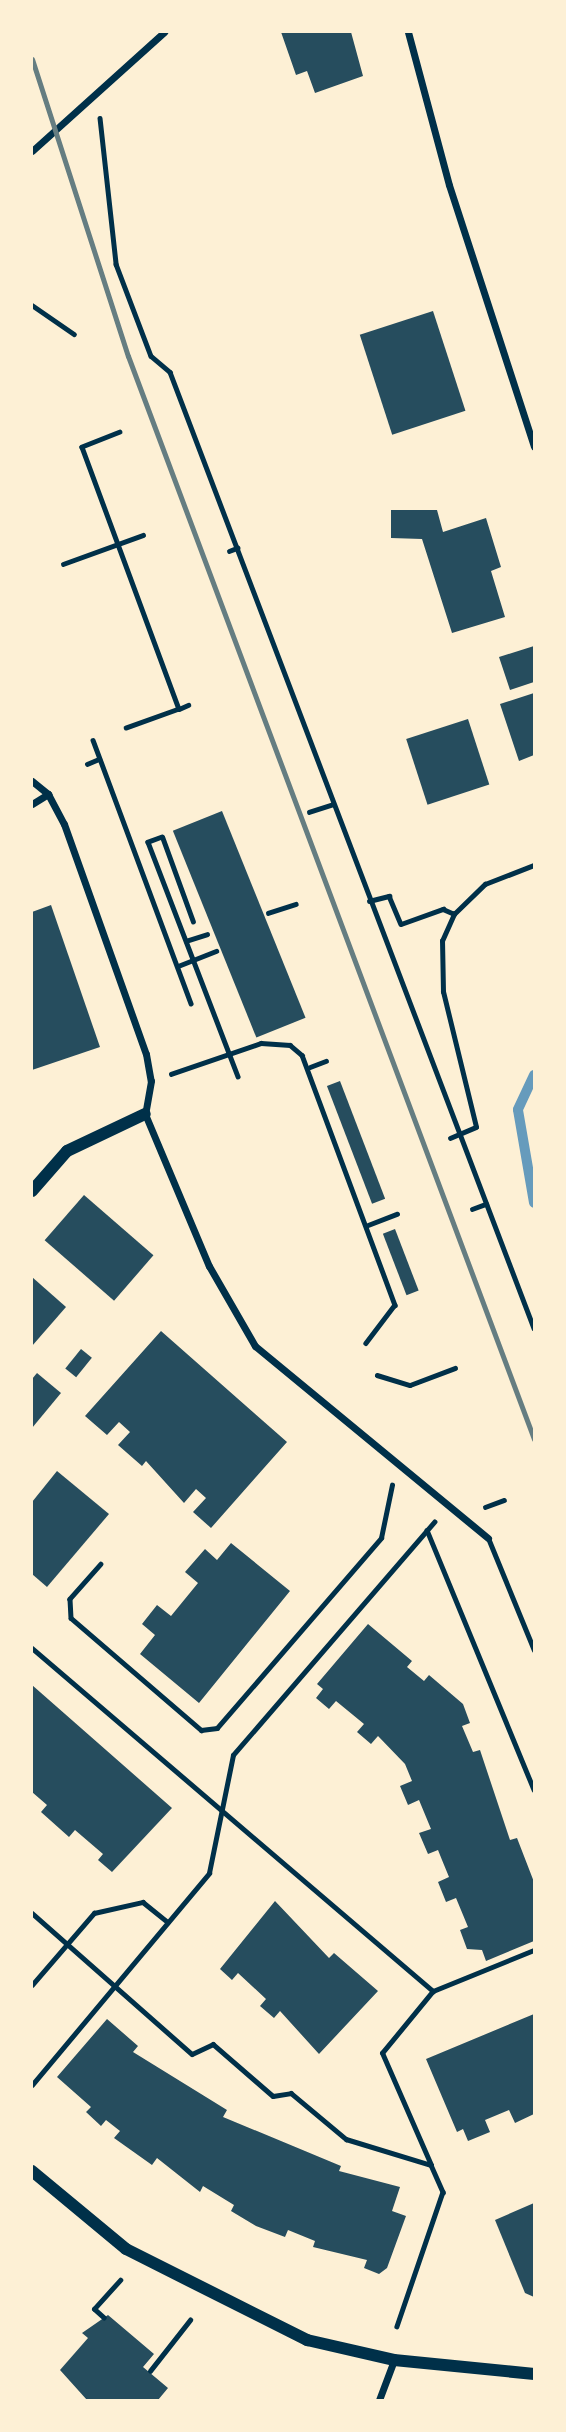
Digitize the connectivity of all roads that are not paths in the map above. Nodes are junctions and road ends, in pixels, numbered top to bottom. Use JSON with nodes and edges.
{"nodes":[{"id":1,"x":164,"y":32,"type":"edge"},
{"id":2,"x":408,"y":32,"type":"edge"},
{"id":3,"x":32,"y":151,"type":"edge"},
{"id":4,"x":534,"y":447,"type":"edge"},
{"id":5,"x":32,"y":781,"type":"edge"},
{"id":6,"x":48,"y":794,"type":"junction"},
{"id":7,"x":32,"y":804,"type":"edge"},
{"id":8,"x":145,"y":1114,"type":"junction"},
{"id":9,"x":32,"y":1191,"type":"edge"},
{"id":10,"x":488,"y":1538,"type":"joint"},
{"id":11,"x":534,"y":1650,"type":"edge"},
{"id":12,"x":32,"y":2171,"type":"edge"},
{"id":13,"x":394,"y":2360,"type":"junction"},
{"id":14,"x":534,"y":2374,"type":"edge"},
{"id":15,"x":379,"y":2400,"type":"edge"}],
"edges":[{"from":1,"to":3,"type":"street"},
{"from":2,"to":4,"type":"street"},
{"from":5,"to":6,"type":"street"},
{"from":6,"to":7,"type":"street"},
{"from":6,"to":8,"type":"street"},
{"from":8,"to":9,"type":"street"},
{"from":8,"to":10,"type":"street"},
{"from":10,"to":11,"type":"lane"},
{"from":12,"to":13,"type":"street"},
{"from":13,"to":14,"type":"street"},
{"from":13,"to":15,"type":"street"}]}
